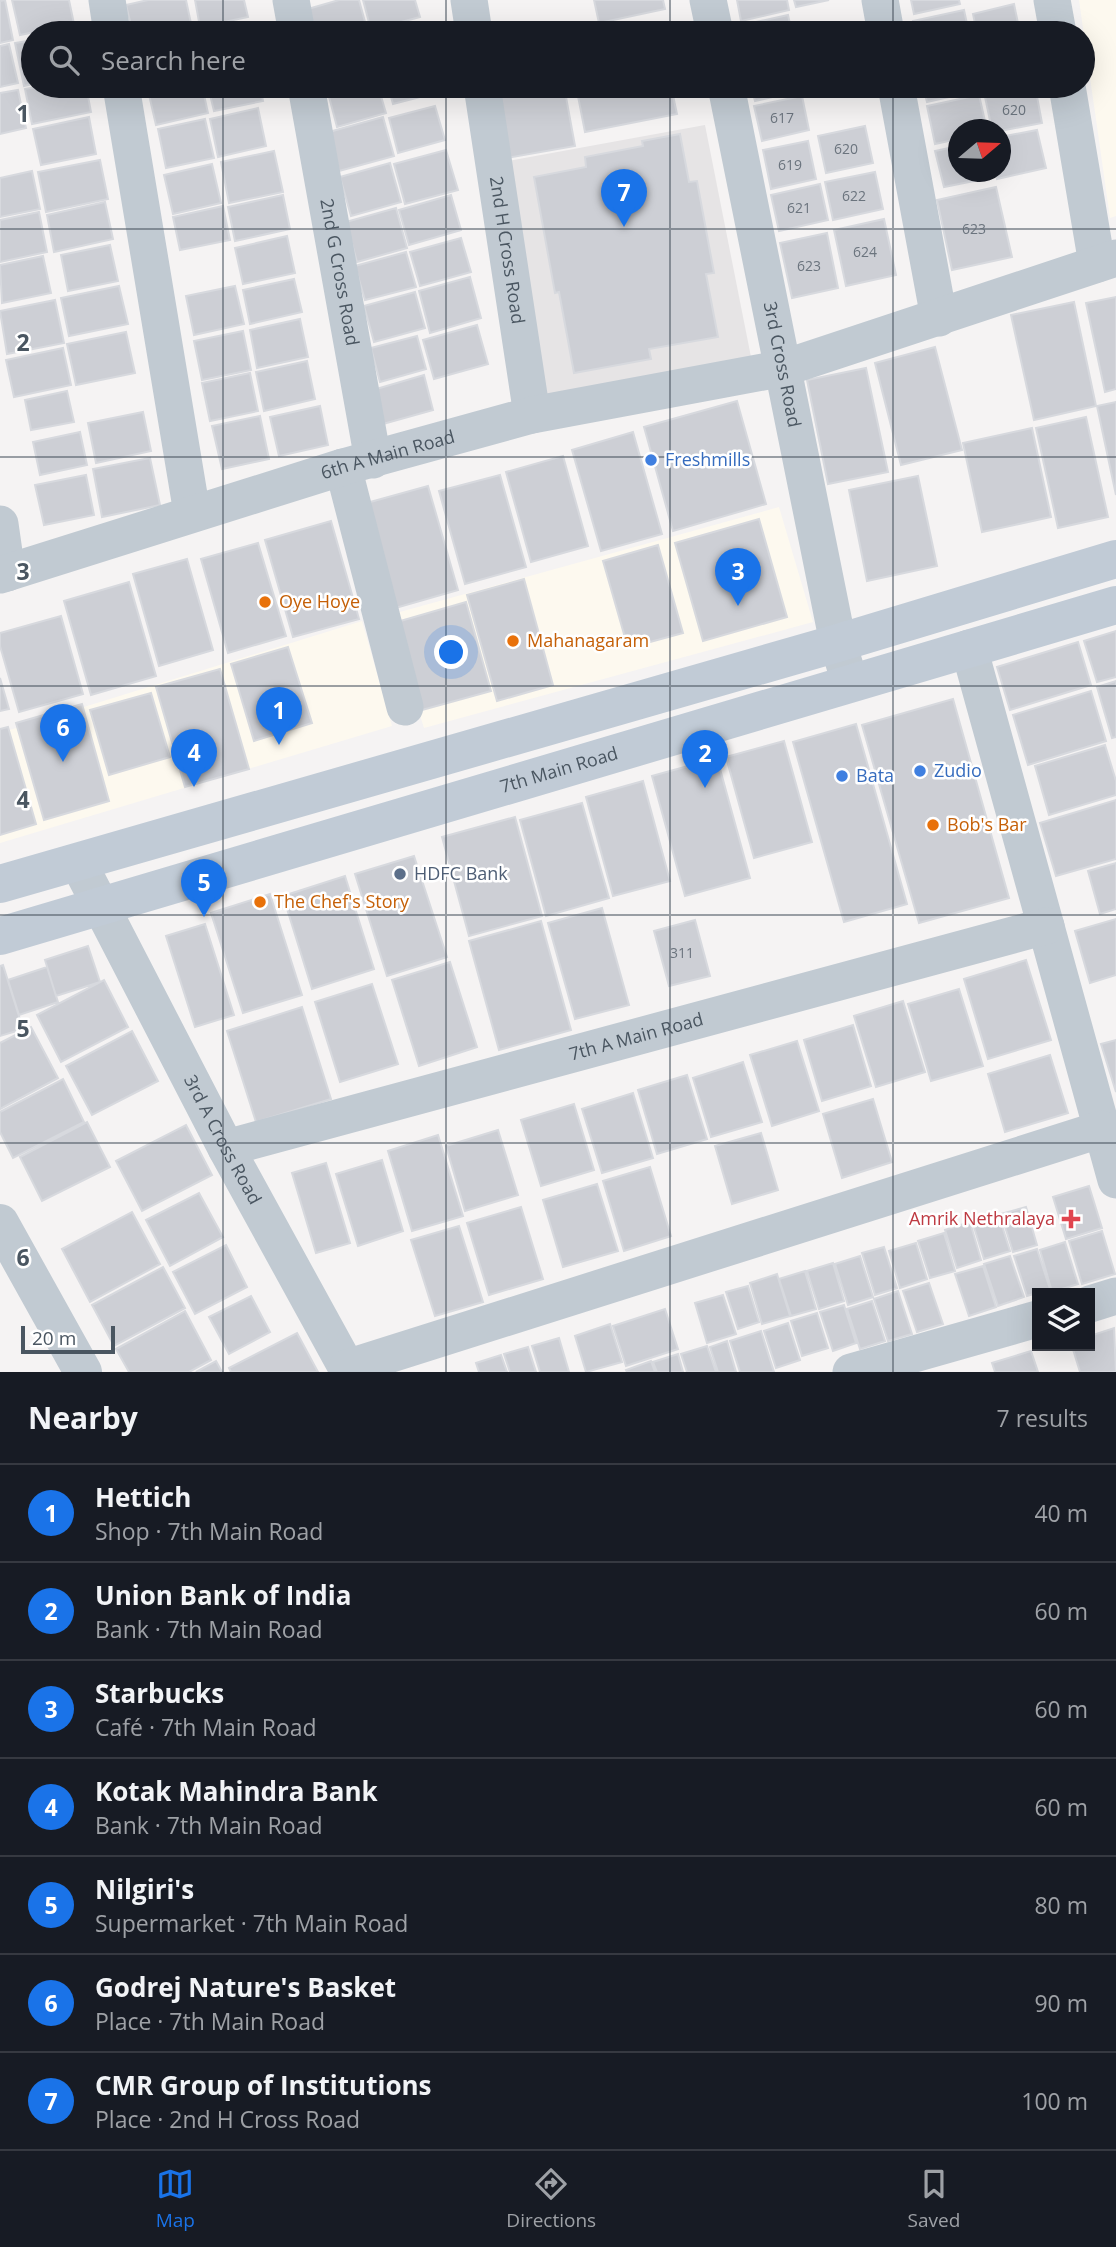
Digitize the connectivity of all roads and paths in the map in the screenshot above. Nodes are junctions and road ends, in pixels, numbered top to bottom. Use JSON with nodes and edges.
{"nodes":[{"id":1,"x":107,"y":0,"type":"edge"},
{"id":2,"x":291,"y":0,"type":"edge"},
{"id":3,"x":469,"y":0,"type":"edge"},
{"id":4,"x":708,"y":0,"type":"edge"},
{"id":5,"x":880,"y":0,"type":"edge"},
{"id":6,"x":1052,"y":0,"type":"edge"},
{"id":7,"x":110,"y":21,"type":"edge"},
{"id":8,"x":295,"y":21,"type":"edge"},
{"id":9,"x":472,"y":21,"type":"edge"},
{"id":10,"x":712,"y":21,"type":"edge"},
{"id":11,"x":884,"y":21,"type":"edge"},
{"id":12,"x":1056,"y":21,"type":"edge"},
{"id":13,"x":123,"y":98,"type":"edge"},
{"id":14,"x":308,"y":98,"type":"edge"},
{"id":15,"x":484,"y":98,"type":"edge"},
{"id":16,"x":728,"y":98,"type":"edge"},
{"id":17,"x":898,"y":98,"type":"edge"},
{"id":18,"x":1070,"y":98,"type":"edge"},
{"id":19,"x":1107,"y":261,"type":"edge"},
{"id":20,"x":939,"y":318,"type":"junction"},
{"id":21,"x":784,"y":368,"type":"junction"},
{"id":22,"x":532,"y":415,"type":"junction"},
{"id":23,"x":358,"y":463,"type":"junction"},
{"id":24,"x":192,"y":513,"type":"junction"},
{"id":25,"x":0,"y":524,"type":"edge"},
{"id":26,"x":1116,"y":559,"type":"edge"},
{"id":27,"x":3,"y":574,"type":"edge"},
{"id":28,"x":1116,"y":605,"type":"edge"},
{"id":29,"x":838,"y":643,"type":"junction"},
{"id":30,"x":969,"y":648,"type":"junction"},
{"id":31,"x":850,"y":683,"type":"junction"},
{"id":32,"x":405,"y":708,"type":"dead end"},
{"id":33,"x":78,"y":862,"type":"junction"},
{"id":34,"x":0,"y":884,"type":"edge"},
{"id":35,"x":101,"y":906,"type":"junction"},
{"id":36,"x":1046,"y":926,"type":"junction"},
{"id":37,"x":0,"y":936,"type":"edge"},
{"id":38,"x":1102,"y":1129,"type":"junction"},
{"id":39,"x":226,"y":1148,"type":"junction"},
{"id":40,"x":1116,"y":1180,"type":"edge"},
{"id":41,"x":0,"y":1223,"type":"edge"},
{"id":42,"x":1116,"y":1297,"type":"edge"},
{"id":43,"x":1095,"y":1303,"type":"edge"},
{"id":44,"x":1032,"y":1320,"type":"edge"},
{"id":45,"x":348,"y":1370,"type":"edge"},
{"id":46,"x":83,"y":1372,"type":"edge"},
{"id":47,"x":851,"y":1372,"type":"edge"}],
"edges":[{"from":1,"to":7,"type":"street"},
{"from":2,"to":8,"type":"street"},
{"from":3,"to":9,"type":"street"},
{"from":4,"to":10,"type":"street"},
{"from":5,"to":11,"type":"street"},
{"from":6,"to":12,"type":"street"},
{"from":13,"to":24,"type":"street"},
{"from":14,"to":23,"type":"street","name":"2nd G Cross Road"},
{"from":15,"to":22,"type":"street","name":"2nd H Cross Road"},
{"from":16,"to":21,"type":"street","name":"3rd Cross Road"},
{"from":17,"to":20,"type":"street"},
{"from":18,"to":19,"type":"street"},
{"from":19,"to":20,"type":"street","name":"6th A Main Road"},
{"from":20,"to":21,"type":"street","name":"6th A Main Road"},
{"from":21,"to":22,"type":"street","name":"6th A Main Road"},
{"from":21,"to":29,"type":"street","name":"3rd Cross Road"},
{"from":22,"to":23,"type":"street","name":"6th A Main Road"},
{"from":23,"to":24,"type":"street","name":"6th A Main Road"},
{"from":23,"to":32,"type":"street","name":"2nd G Cross Road"},
{"from":24,"to":27,"type":"street","name":"6th A Main Road"},
{"from":25,"to":27,"type":"street"},
{"from":26,"to":29,"type":"main road"},
{"from":28,"to":30,"type":"main road","name":"7th Main Road"},
{"from":29,"to":31,"type":"street","name":"3rd Cross Road"},
{"from":29,"to":33,"type":"main road"},
{"from":30,"to":31,"type":"main road","name":"7th Main Road"},
{"from":30,"to":36,"type":"street"},
{"from":31,"to":35,"type":"main road","name":"7th Main Road"},
{"from":33,"to":34,"type":"main road"},
{"from":33,"to":35,"type":"street","name":"3rd A Cross Road"},
{"from":35,"to":37,"type":"main road","name":"7th Main Road"},
{"from":35,"to":39,"type":"street","name":"3rd A Cross Road"},
{"from":36,"to":38,"type":"street"},
{"from":36,"to":39,"type":"street","name":"7th A Main Road"},
{"from":38,"to":40,"type":"street"},
{"from":38,"to":45,"type":"street"},
{"from":39,"to":45,"type":"street","name":"3rd A Cross Road"},
{"from":41,"to":46,"type":"street"},
{"from":42,"to":43,"type":"street"},
{"from":44,"to":47,"type":"street"}]}
